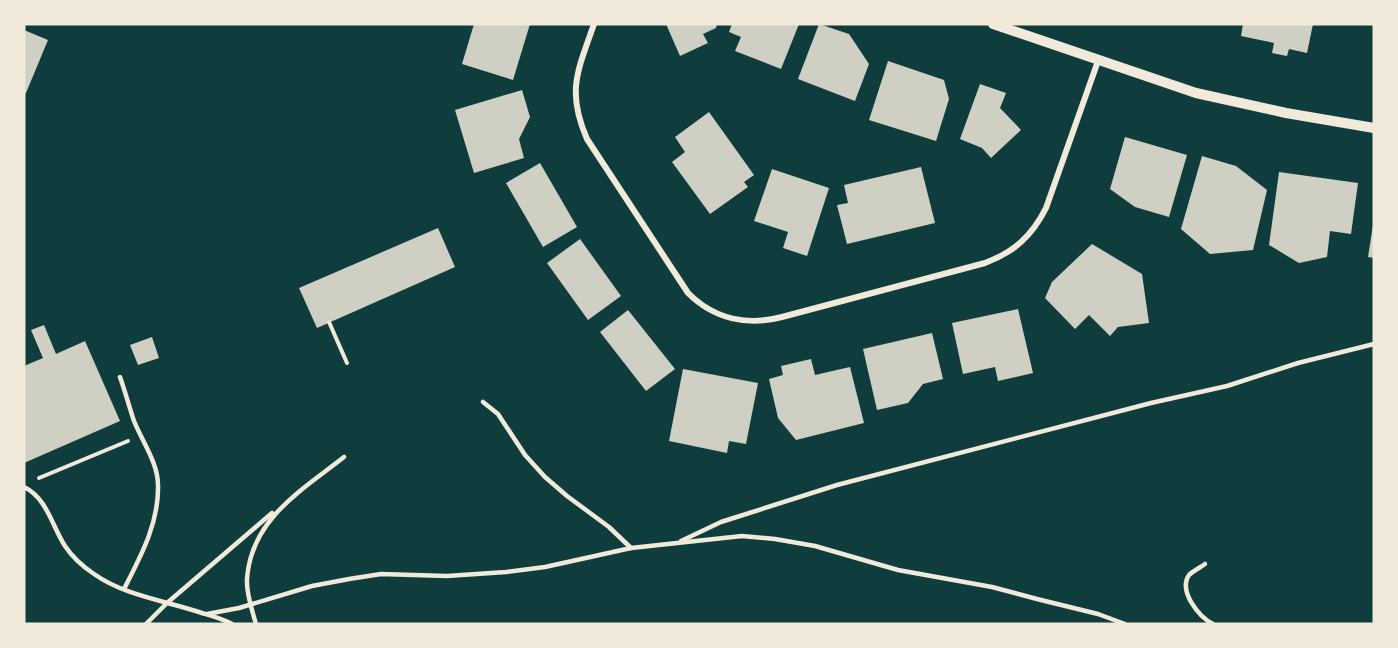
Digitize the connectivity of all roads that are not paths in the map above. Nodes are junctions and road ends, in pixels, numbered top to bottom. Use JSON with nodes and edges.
{"nodes":[{"id":1,"x":594,"y":24,"type":"edge"},
{"id":2,"x":993,"y":24,"type":"edge"},
{"id":3,"x":1020,"y":28,"type":"edge"},
{"id":4,"x":1098,"y":61,"type":"junction"},
{"id":5,"x":1374,"y":128,"type":"edge"},
{"id":6,"x":1374,"y":344,"type":"edge"},
{"id":7,"x":120,"y":377,"type":"dead end"},
{"id":8,"x":483,"y":402,"type":"dead end"},
{"id":9,"x":344,"y":457,"type":"dead end"},
{"id":10,"x":25,"y":487,"type":"edge"},
{"id":11,"x":278,"y":509,"type":"junction"},
{"id":12,"x":676,"y":543,"type":"junction"},
{"id":13,"x":631,"y":548,"type":"junction"},
{"id":14,"x":1205,"y":564,"type":"dead end"},
{"id":15,"x":124,"y":589,"type":"junction"},
{"id":16,"x":167,"y":603,"type":"junction"},
{"id":17,"x":250,"y":604,"type":"junction"},
{"id":18,"x":207,"y":614,"type":"junction"},
{"id":19,"x":146,"y":624,"type":"edge"},
{"id":20,"x":232,"y":624,"type":"edge"},
{"id":21,"x":256,"y":624,"type":"edge"},
{"id":22,"x":1125,"y":624,"type":"edge"},
{"id":23,"x":1213,"y":624,"type":"edge"}],
"edges":[{"from":1,"to":4,"type":"street"},
{"from":2,"to":3,"type":"street"},
{"from":3,"to":4,"type":"street"},
{"from":4,"to":5,"type":"street"},
{"from":6,"to":12,"type":"lane"},
{"from":7,"to":15,"type":"lane"},
{"from":8,"to":13,"type":"lane"},
{"from":9,"to":11,"type":"lane"},
{"from":10,"to":15,"type":"lane"},
{"from":11,"to":16,"type":"lane"},
{"from":11,"to":17,"type":"lane"},
{"from":12,"to":13,"type":"lane"},
{"from":12,"to":22,"type":"lane"},
{"from":13,"to":17,"type":"lane"},
{"from":14,"to":23,"type":"lane"},
{"from":15,"to":16,"type":"lane"},
{"from":16,"to":18,"type":"lane"},
{"from":16,"to":19,"type":"lane"},
{"from":17,"to":18,"type":"lane"},
{"from":17,"to":21,"type":"lane"},
{"from":18,"to":20,"type":"lane"}]}
